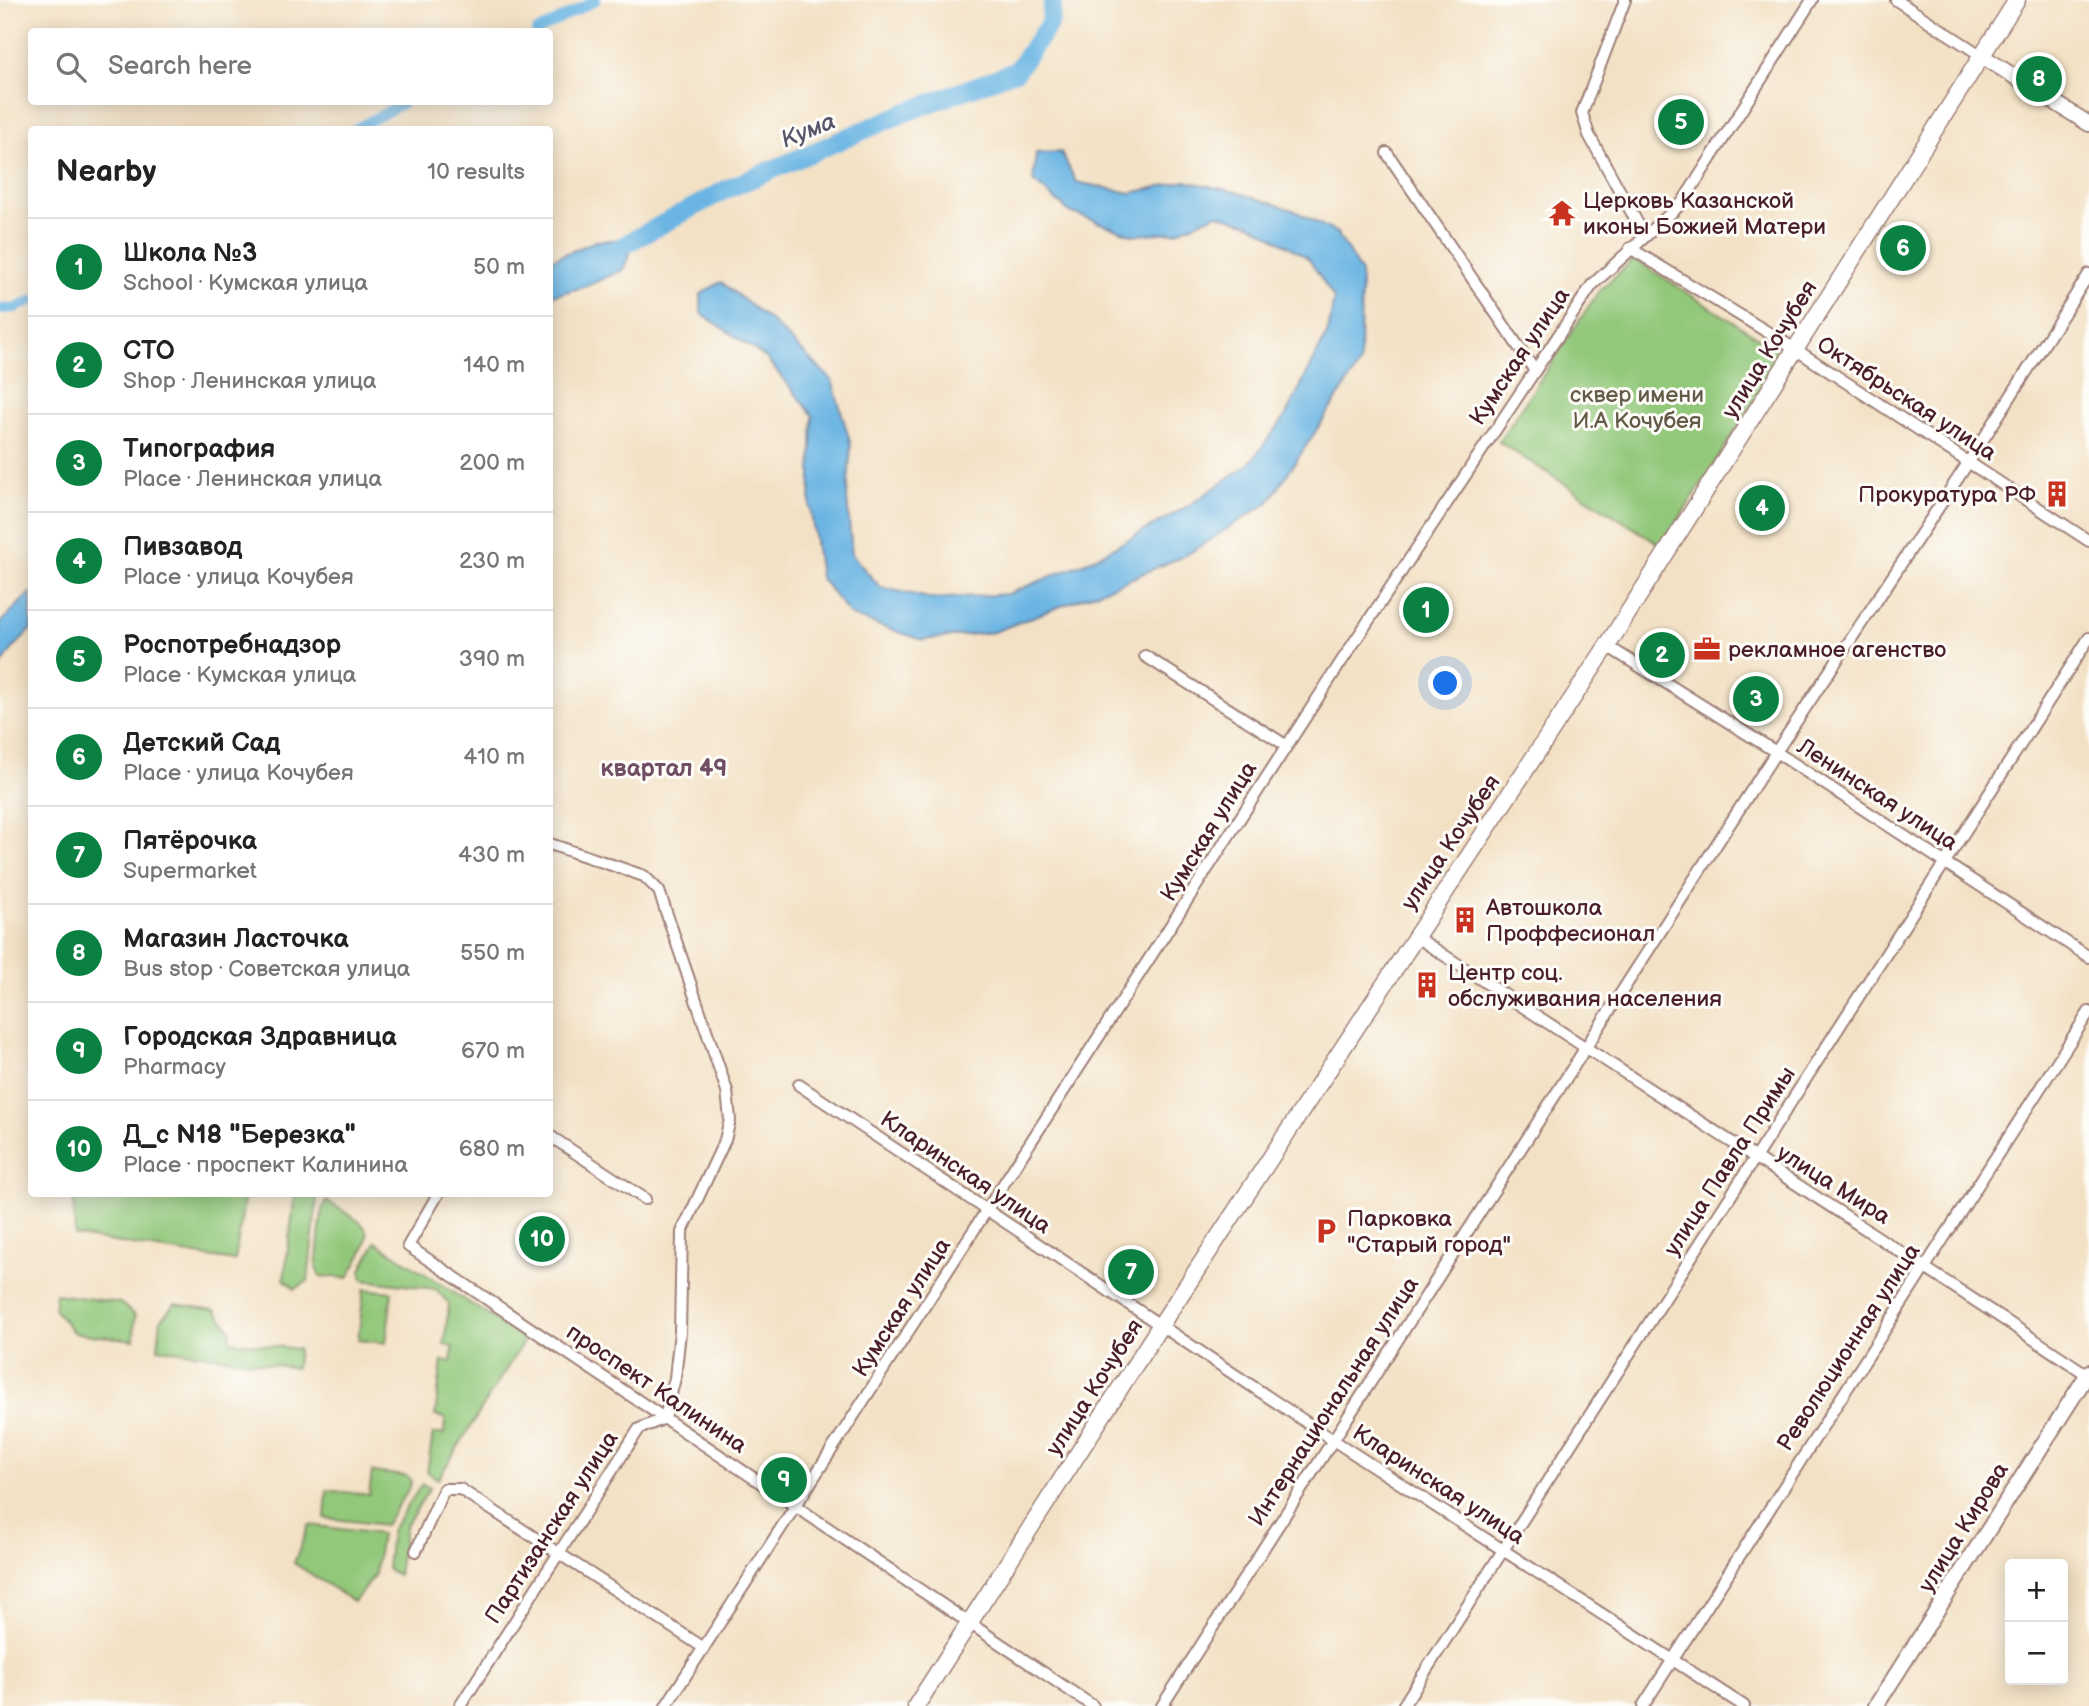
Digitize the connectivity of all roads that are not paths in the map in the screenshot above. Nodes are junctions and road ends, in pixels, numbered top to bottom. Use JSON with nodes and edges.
{"nodes":[{"id":1,"x":1625,"y":0,"type":"edge"},
{"id":2,"x":1812,"y":0,"type":"edge"},
{"id":3,"x":1896,"y":0,"type":"edge"},
{"id":4,"x":2017,"y":0,"type":"edge"},
{"id":5,"x":1982,"y":56,"type":"junction"},
{"id":6,"x":2089,"y":124,"type":"edge"},
{"id":7,"x":1387,"y":153,"type":"dead end"},
{"id":8,"x":1644,"y":235,"type":"junction"},
{"id":9,"x":1630,"y":248,"type":"junction"},
{"id":10,"x":2089,"y":274,"type":"edge"},
{"id":11,"x":1795,"y":349,"type":"junction"},
{"id":12,"x":1535,"y":371,"type":"junction"},
{"id":13,"x":1968,"y":463,"type":"junction"},
{"id":14,"x":2089,"y":541,"type":"edge"},
{"id":15,"x":2089,"y":638,"type":"edge"},
{"id":16,"x":1607,"y":646,"type":"junction"},
{"id":17,"x":1145,"y":656,"type":"dead end"},
{"id":18,"x":1287,"y":746,"type":"junction"},
{"id":19,"x":1776,"y":752,"type":"junction"},
{"id":20,"x":553,"y":845,"type":"edge"},
{"id":21,"x":1945,"y":862,"type":"junction"},
{"id":22,"x":1415,"y":936,"type":"junction"},
{"id":23,"x":2089,"y":957,"type":"edge"},
{"id":24,"x":2089,"y":1012,"type":"edge"},
{"id":25,"x":1585,"y":1048,"type":"junction"},
{"id":26,"x":799,"y":1085,"type":"dead end"},
{"id":27,"x":553,"y":1138,"type":"edge"},
{"id":28,"x":1755,"y":1159,"type":"junction"},
{"id":29,"x":436,"y":1197,"type":"edge"},
{"id":30,"x":645,"y":1199,"type":"dead end"},
{"id":31,"x":987,"y":1213,"type":"junction"},
{"id":32,"x":1925,"y":1265,"type":"junction"},
{"id":33,"x":1160,"y":1326,"type":"junction"},
{"id":34,"x":2088,"y":1374,"type":"edge"},
{"id":35,"x":665,"y":1418,"type":"junction"},
{"id":36,"x":1333,"y":1440,"type":"junction"},
{"id":37,"x":795,"y":1507,"type":"junction"},
{"id":38,"x":1503,"y":1550,"type":"junction"},
{"id":39,"x":416,"y":1551,"type":"dead end"},
{"id":40,"x":561,"y":1553,"type":"junction"},
{"id":41,"x":968,"y":1622,"type":"junction"},
{"id":42,"x":704,"y":1648,"type":"junction"},
{"id":43,"x":1672,"y":1659,"type":"junction"},
{"id":44,"x":460,"y":1706,"type":"edge"},
{"id":45,"x":666,"y":1706,"type":"edge"},
{"id":46,"x":916,"y":1706,"type":"edge"},
{"id":47,"x":1093,"y":1706,"type":"edge"},
{"id":48,"x":1162,"y":1706,"type":"edge"},
{"id":49,"x":1403,"y":1706,"type":"edge"},
{"id":50,"x":1643,"y":1706,"type":"edge"},
{"id":51,"x":1744,"y":1706,"type":"edge"},
{"id":52,"x":1876,"y":1706,"type":"edge"}],
"edges":[{"from":1,"to":8,"type":"street"},
{"from":2,"to":8,"type":"street","name":"Кумская улица"},
{"from":3,"to":5,"type":"street"},
{"from":4,"to":5,"type":"main road","name":"улица Кочубея"},
{"from":5,"to":6,"type":"street"},
{"from":5,"to":11,"type":"main road","name":"улица Кочубея"},
{"from":7,"to":12,"type":"street"},
{"from":8,"to":9,"type":"street","name":"Кумская улица"},
{"from":9,"to":11,"type":"street","name":"Октябрьская улица"},
{"from":9,"to":12,"type":"street","name":"Кумская улица"},
{"from":10,"to":13,"type":"street","name":"Интернациональная улица"},
{"from":11,"to":13,"type":"street","name":"Октябрьская улица"},
{"from":11,"to":16,"type":"main road","name":"улица Кочубея"},
{"from":12,"to":18,"type":"street","name":"Кумская улица"},
{"from":13,"to":14,"type":"street","name":"Октябрьская улица"},
{"from":13,"to":19,"type":"street","name":"Интернациональная улица"},
{"from":15,"to":21,"type":"street","name":"улица Павла Примы"},
{"from":16,"to":19,"type":"street","name":"Ленинская улица"},
{"from":16,"to":22,"type":"main road","name":"улица Кочубея"},
{"from":17,"to":18,"type":"street"},
{"from":18,"to":31,"type":"street","name":"Кумская улица"},
{"from":19,"to":21,"type":"street","name":"Ленинская улица"},
{"from":19,"to":25,"type":"street","name":"Интернациональная улица"},
{"from":20,"to":35,"type":"street"},
{"from":21,"to":23,"type":"street","name":"Ленинская улица"},
{"from":21,"to":28,"type":"street","name":"улица Павла Примы"},
{"from":22,"to":25,"type":"street","name":"улица Мира"},
{"from":22,"to":33,"type":"main road","name":"улица Кочубея"},
{"from":24,"to":32,"type":"street","name":"Революционная улица"},
{"from":25,"to":28,"type":"street","name":"улица Мира"},
{"from":25,"to":36,"type":"street","name":"Интернациональная улица"},
{"from":26,"to":31,"type":"street","name":"Кларинская улица"},
{"from":27,"to":30,"type":"street"},
{"from":28,"to":32,"type":"street","name":"улица Мира"},
{"from":28,"to":38,"type":"street","name":"улица Павла Примы"},
{"from":29,"to":35,"type":"street","name":"проспект Калинина"},
{"from":31,"to":33,"type":"street","name":"Кларинская улица"},
{"from":31,"to":37,"type":"street","name":"Кумская улица"},
{"from":32,"to":34,"type":"street","name":"улица Мира"},
{"from":32,"to":43,"type":"street","name":"Революционная улица"},
{"from":33,"to":36,"type":"street","name":"Кларинская улица"},
{"from":33,"to":41,"type":"main road","name":"улица Кочубея"},
{"from":34,"to":52,"type":"street","name":"улица Кирова"},
{"from":35,"to":37,"type":"street","name":"проспект Калинина"},
{"from":35,"to":40,"type":"street","name":"Партизанская улица"},
{"from":36,"to":38,"type":"street","name":"Кларинская улица"},
{"from":36,"to":48,"type":"street","name":"Интернациональная улица"},
{"from":37,"to":41,"type":"street","name":"проспект Калинина"},
{"from":37,"to":42,"type":"street","name":"Кумская улица"},
{"from":38,"to":43,"type":"street","name":"Кларинская улица"},
{"from":38,"to":49,"type":"street","name":"улица Павла Примы"},
{"from":39,"to":40,"type":"street"},
{"from":40,"to":42,"type":"street"},
{"from":40,"to":44,"type":"street","name":"Партизанская улица"},
{"from":41,"to":46,"type":"main road","name":"улица Кочубея"},
{"from":41,"to":47,"type":"street","name":"проспект Калинина"},
{"from":42,"to":45,"type":"street","name":"Кумская улица"},
{"from":43,"to":50,"type":"street","name":"Революционная улица"},
{"from":43,"to":51,"type":"street","name":"Кларинская улица"}]}
